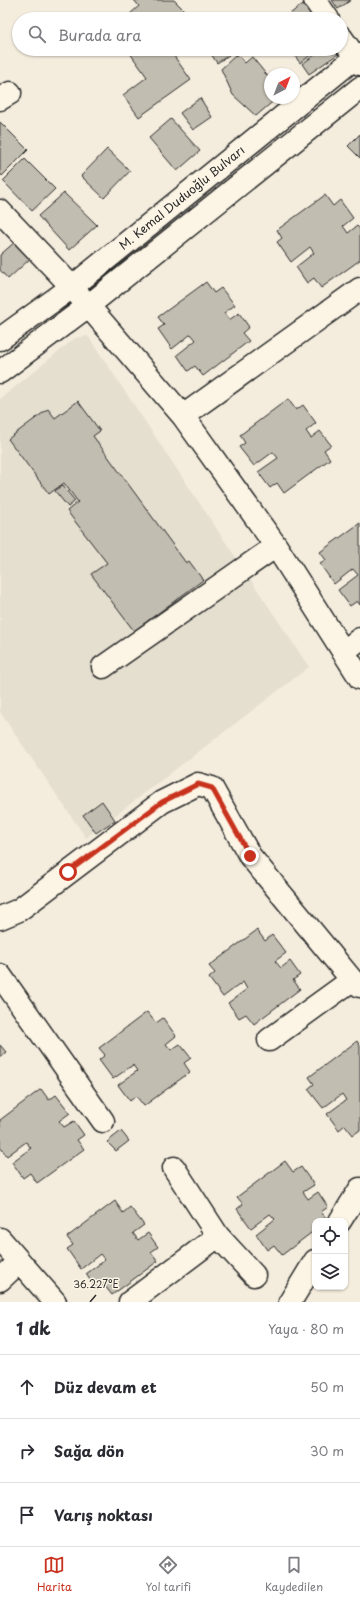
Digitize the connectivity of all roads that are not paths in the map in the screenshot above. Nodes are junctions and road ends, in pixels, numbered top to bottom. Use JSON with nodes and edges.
{"nodes":[{"id":1,"x":315,"y":0,"type":"edge"},
{"id":2,"x":323,"y":12,"type":"edge"},
{"id":3,"x":348,"y":46,"type":"edge"},
{"id":4,"x":358,"y":58,"type":"edge"},
{"id":5,"x":360,"y":88,"type":"edge"},
{"id":6,"x":0,"y":211,"type":"edge"},
{"id":7,"x":72,"y":287,"type":"junction"},
{"id":8,"x":360,"y":289,"type":"edge"},
{"id":9,"x":88,"y":306,"type":"junction"},
{"id":10,"x":0,"y":339,"type":"edge"},
{"id":11,"x":0,"y":372,"type":"edge"},
{"id":12,"x":183,"y":416,"type":"junction"},
{"id":13,"x":276,"y":546,"type":"junction"},
{"id":14,"x":352,"y":645,"type":"edge"},
{"id":15,"x":103,"y":667,"type":"dead end"},
{"id":16,"x":360,"y":678,"type":"edge"},
{"id":17,"x":0,"y":918,"type":"edge"},
{"id":18,"x":0,"y":975,"type":"edge"},
{"id":19,"x":356,"y":983,"type":"edge"},
{"id":20,"x":269,"y":1040,"type":"dead end"},
{"id":21,"x":103,"y":1121,"type":"dead end"},
{"id":22,"x":174,"y":1168,"type":"dead end"},
{"id":23,"x":360,"y":1189,"type":"edge"},
{"id":24,"x":342,"y":1218,"type":"edge"},
{"id":25,"x":218,"y":1236,"type":"junction"},
{"id":26,"x":0,"y":1239,"type":"edge"},
{"id":27,"x":19,"y":1262,"type":"junction"},
{"id":28,"x":312,"y":1266,"type":"edge"},
{"id":29,"x":254,"y":1275,"type":"dead end"},
{"id":30,"x":0,"y":1280,"type":"edge"},
{"id":31,"x":55,"y":1302,"type":"edge"},
{"id":32,"x":130,"y":1302,"type":"edge"},
{"id":33,"x":290,"y":1302,"type":"edge"}],
"edges":[{"from":1,"to":2,"type":"street"},
{"from":3,"to":4,"type":"street"},
{"from":4,"to":7,"type":"street","name":"M. Kemal Duduoğlu Bulvarı"},
{"from":5,"to":9,"type":"street"},
{"from":6,"to":7,"type":"street"},
{"from":7,"to":9,"type":"street"},
{"from":7,"to":10,"type":"street","name":"M. Kemal Duduoğlu Bulvarı"},
{"from":8,"to":12,"type":"street"},
{"from":9,"to":11,"type":"street"},
{"from":9,"to":12,"type":"street"},
{"from":12,"to":13,"type":"street"},
{"from":13,"to":14,"type":"street"},
{"from":13,"to":15,"type":"street"},
{"from":14,"to":16,"type":"street"},
{"from":17,"to":19,"type":"street"},
{"from":18,"to":21,"type":"street"},
{"from":19,"to":20,"type":"street"},
{"from":22,"to":25,"type":"street"},
{"from":23,"to":24,"type":"street"},
{"from":25,"to":29,"type":"street"},
{"from":25,"to":32,"type":"street"},
{"from":26,"to":27,"type":"street"},
{"from":27,"to":30,"type":"street"},
{"from":27,"to":31,"type":"street"},
{"from":28,"to":33,"type":"street"}]}
